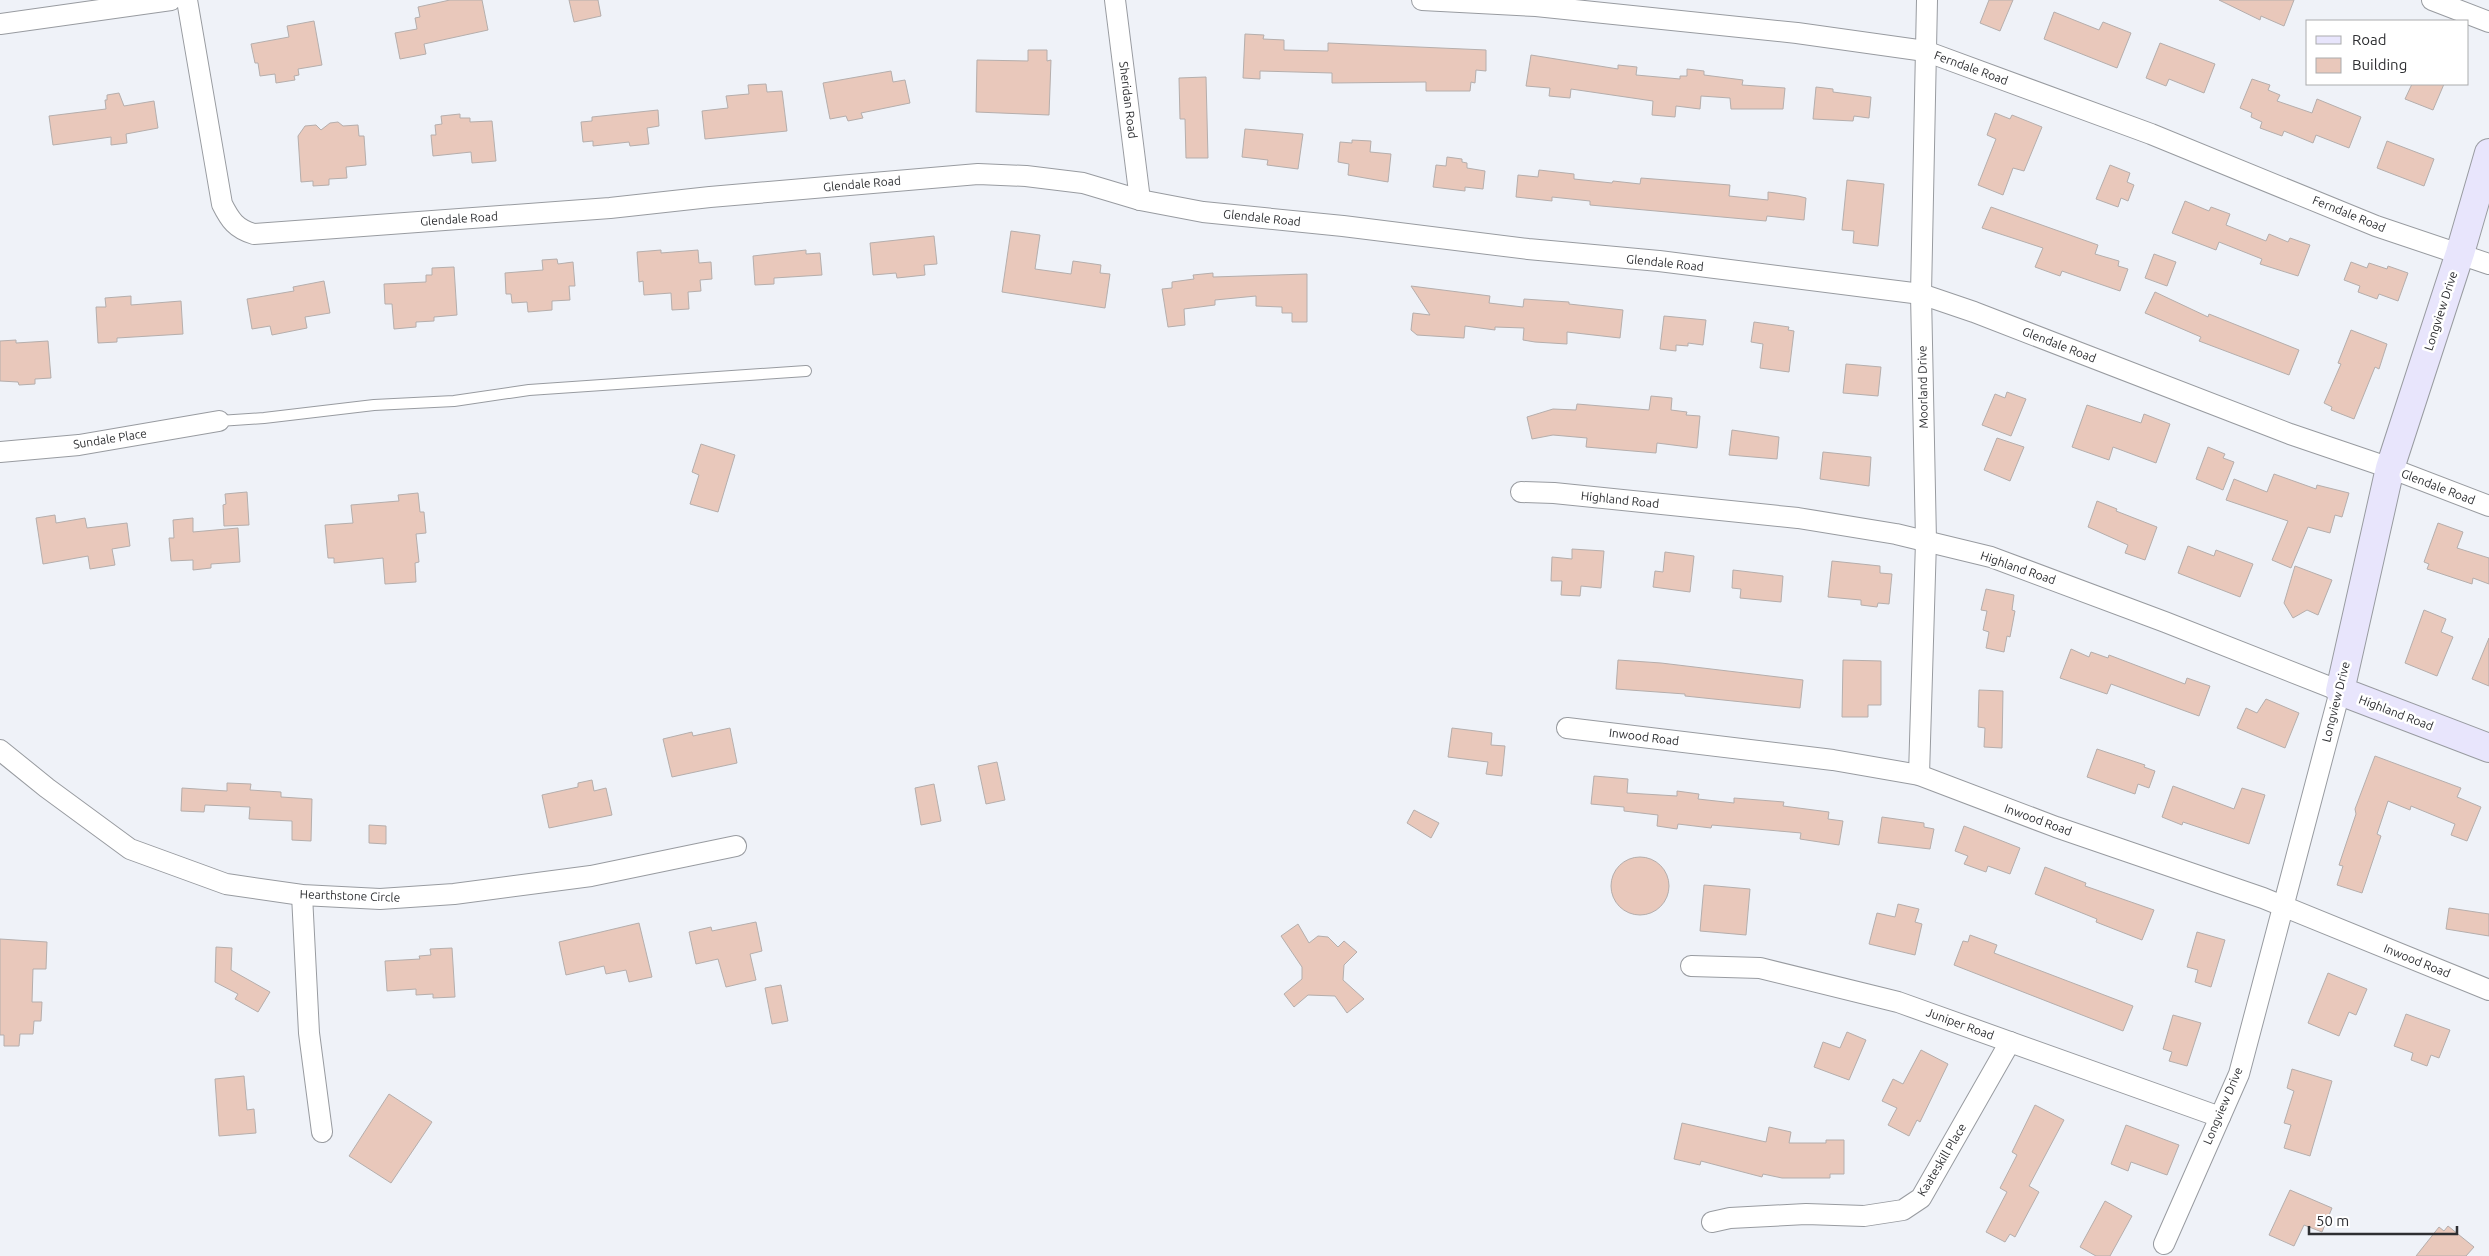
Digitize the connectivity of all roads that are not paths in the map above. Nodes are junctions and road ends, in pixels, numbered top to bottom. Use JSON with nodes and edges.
{"nodes":[{"id":1,"x":171,"y":0,"type":"edge"},
{"id":2,"x":187,"y":0,"type":"edge"},
{"id":3,"x":1115,"y":0,"type":"edge"},
{"id":4,"x":1422,"y":0,"type":"edge"},
{"id":5,"x":1926,"y":0,"type":"edge"},
{"id":6,"x":2432,"y":0,"type":"edge"},
{"id":7,"x":2489,"y":22,"type":"edge"},
{"id":8,"x":0,"y":24,"type":"edge"},
{"id":9,"x":1925,"y":51,"type":"junction"},
{"id":10,"x":2489,"y":153,"type":"edge"},
{"id":11,"x":1140,"y":200,"type":"junction"},
{"id":12,"x":2460,"y":253,"type":"junction"},
{"id":13,"x":2489,"y":264,"type":"edge"},
{"id":14,"x":1921,"y":294,"type":"junction"},
{"id":15,"x":806,"y":371,"type":"dead end"},
{"id":16,"x":219,"y":421,"type":"joint"},
{"id":17,"x":0,"y":452,"type":"edge"},
{"id":18,"x":2390,"y":468,"type":"junction"},
{"id":19,"x":1521,"y":492,"type":"dead end"},
{"id":20,"x":2489,"y":506,"type":"edge"},
{"id":21,"x":1926,"y":541,"type":"junction"},
{"id":22,"x":2340,"y":691,"type":"junction"},
{"id":23,"x":1567,"y":728,"type":"dead end"},
{"id":24,"x":2489,"y":748,"type":"edge"},
{"id":25,"x":0,"y":750,"type":"edge"},
{"id":26,"x":1919,"y":775,"type":"junction"},
{"id":27,"x":736,"y":846,"type":"dead end"},
{"id":28,"x":302,"y":895,"type":"junction"},
{"id":29,"x":2282,"y":906,"type":"junction"},
{"id":30,"x":1692,"y":966,"type":"dead end"},
{"id":31,"x":2489,"y":990,"type":"edge"},
{"id":32,"x":2010,"y":1042,"type":"junction"},
{"id":33,"x":2220,"y":1116,"type":"junction"},
{"id":34,"x":322,"y":1132,"type":"dead end"},
{"id":35,"x":1712,"y":1222,"type":"dead end"},
{"id":36,"x":2164,"y":1244,"type":"dead end"}],
"edges":[{"from":1,"to":8,"type":"street"},
{"from":2,"to":11,"type":"street","name":"Glendale Road"},
{"from":3,"to":11,"type":"street","name":"Sheridan Road"},
{"from":4,"to":9,"type":"street","name":"Ferndale Road"},
{"from":5,"to":9,"type":"street","name":"Moorland Drive"},
{"from":6,"to":7,"type":"street"},
{"from":9,"to":12,"type":"street","name":"Ferndale Road"},
{"from":9,"to":14,"type":"street","name":"Moorland Drive"},
{"from":10,"to":12,"type":"street","name":"Longview Drive"},
{"from":11,"to":14,"type":"street","name":"Glendale Road"},
{"from":12,"to":13,"type":"street","name":"Ferndale Road"},
{"from":12,"to":18,"type":"street","name":"Longview Drive"},
{"from":14,"to":18,"type":"street","name":"Glendale Road"},
{"from":14,"to":21,"type":"street","name":"Moorland Drive"},
{"from":15,"to":16,"type":"lane"},
{"from":16,"to":17,"type":"street","name":"Sundale Place"},
{"from":18,"to":20,"type":"street","name":"Glendale Road"},
{"from":18,"to":22,"type":"street","name":"Longview Drive"},
{"from":19,"to":21,"type":"street","name":"Highland Road"},
{"from":21,"to":22,"type":"street","name":"Highland Road"},
{"from":21,"to":26,"type":"street","name":"Moorland Drive"},
{"from":22,"to":24,"type":"street","name":"Highland Road"},
{"from":22,"to":29,"type":"street","name":"Longview Drive"},
{"from":23,"to":26,"type":"street","name":"Inwood Road"},
{"from":25,"to":28,"type":"street","name":"Hearthstone Circle"},
{"from":26,"to":29,"type":"street","name":"Inwood Road"},
{"from":27,"to":28,"type":"street","name":"Hearthstone Circle"},
{"from":28,"to":34,"type":"street"},
{"from":29,"to":31,"type":"street","name":"Inwood Road"},
{"from":29,"to":33,"type":"street","name":"Longview Drive"},
{"from":30,"to":32,"type":"street","name":"Juniper Road"},
{"from":32,"to":33,"type":"street","name":"Juniper Road"},
{"from":32,"to":35,"type":"street","name":"Kaateskill Place"},
{"from":33,"to":36,"type":"street","name":"Longview Drive"}]}
